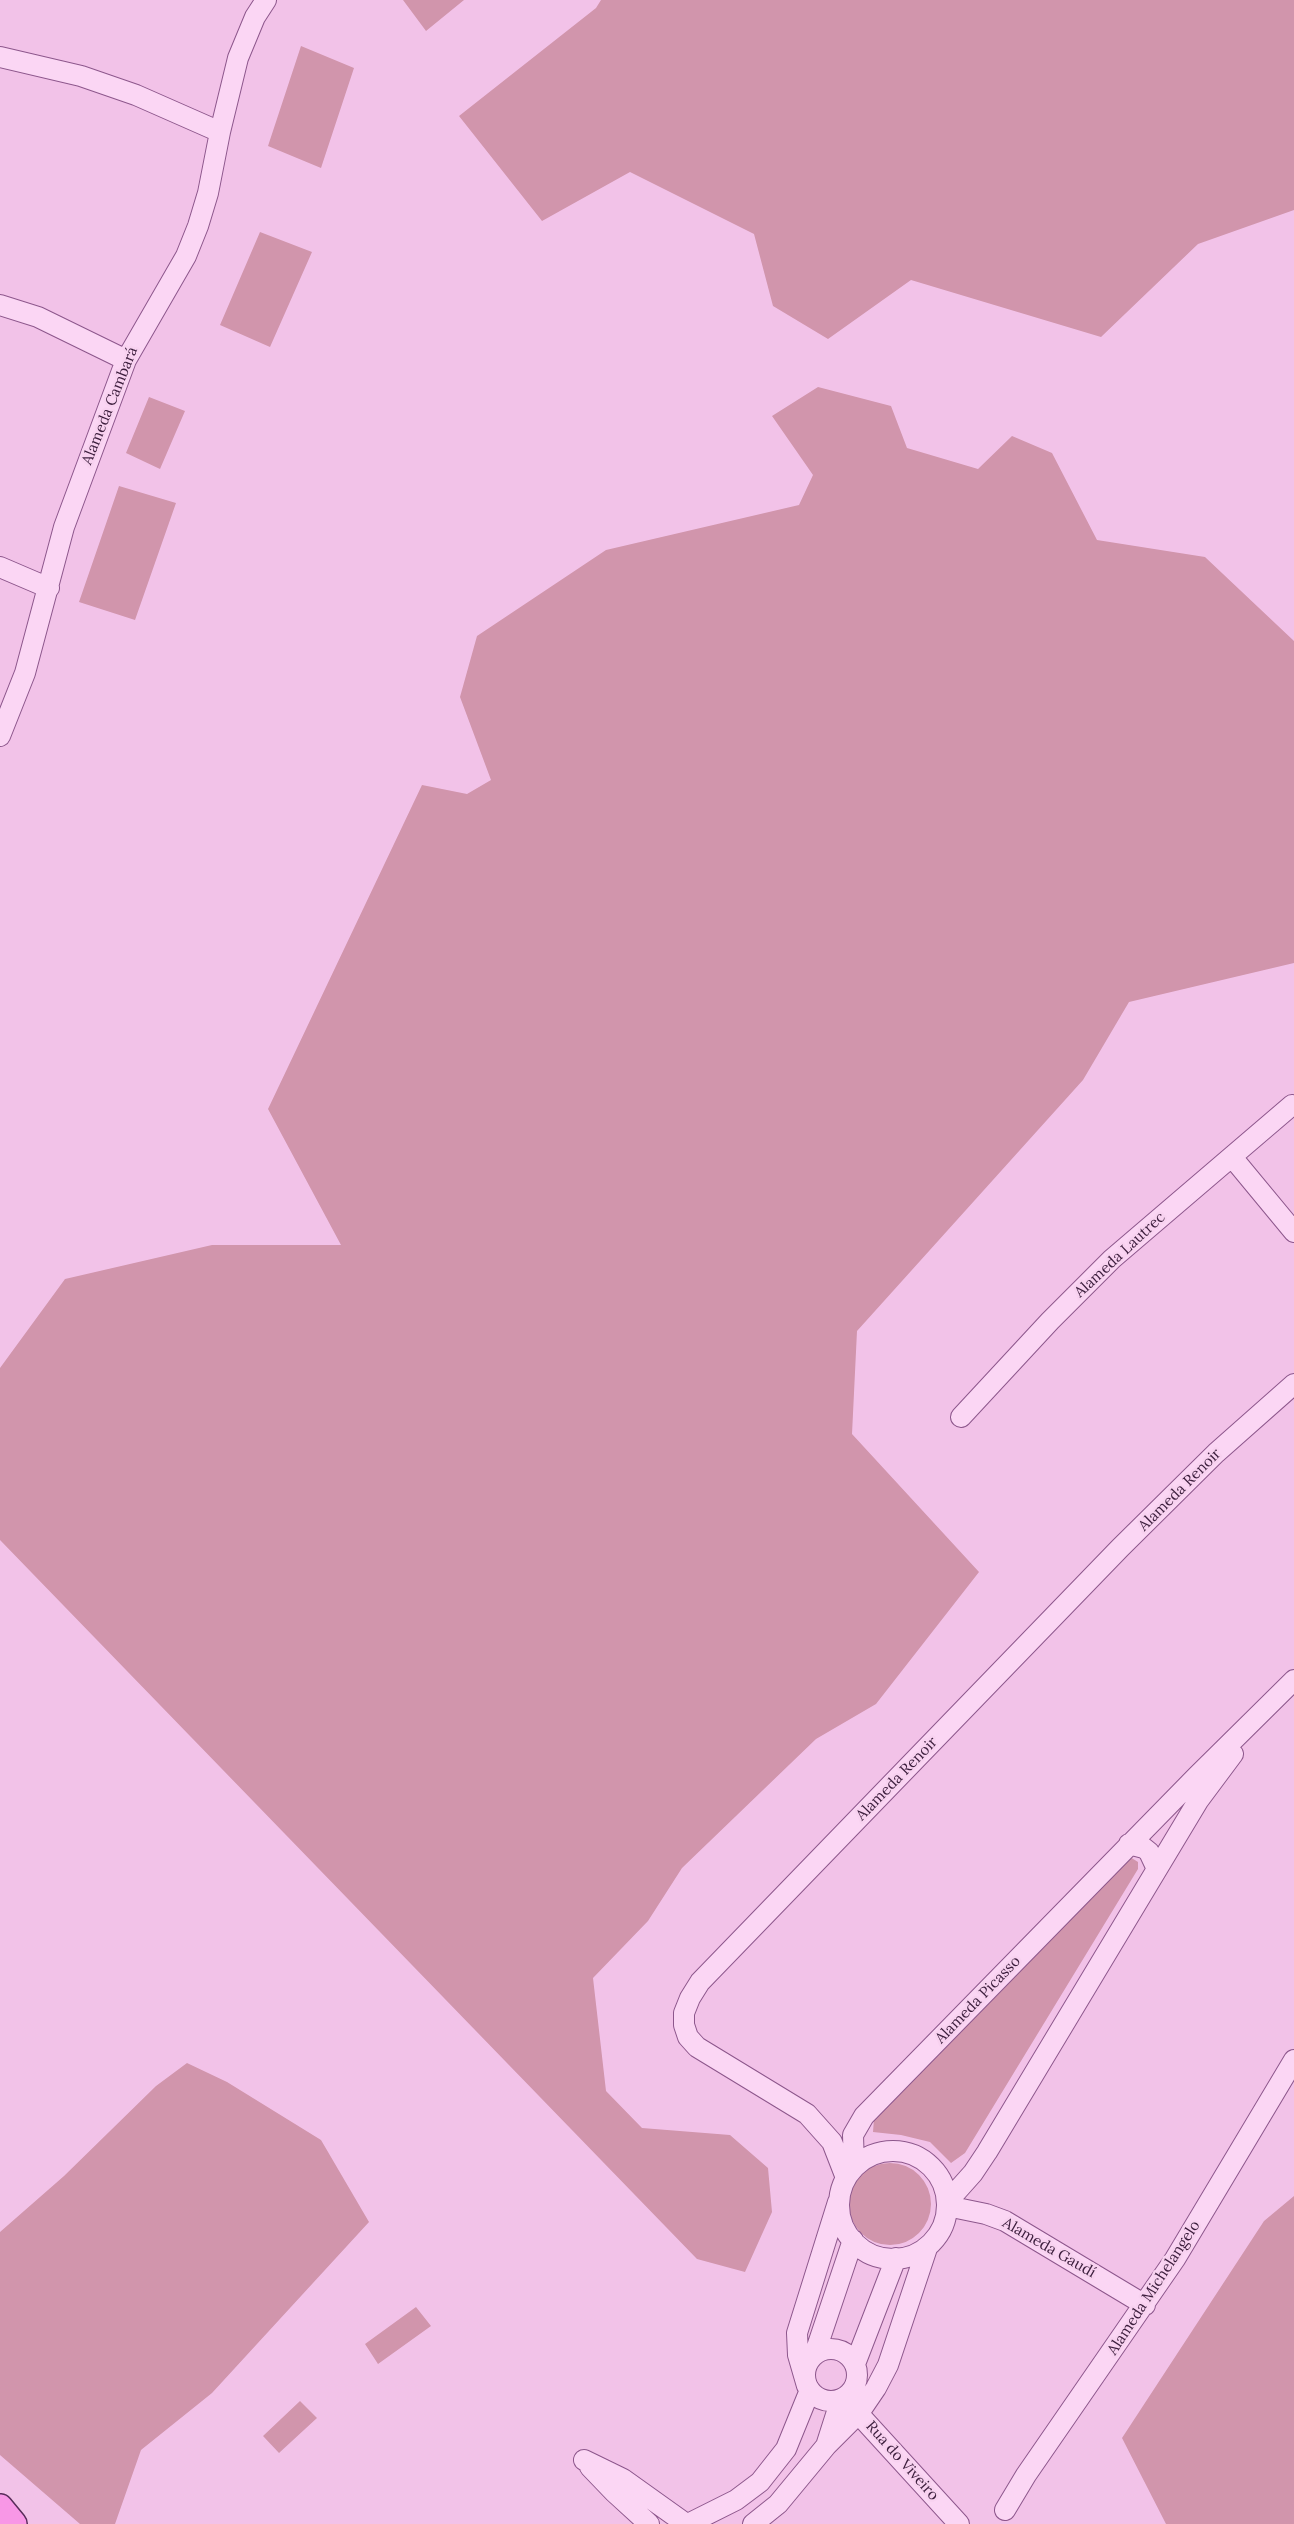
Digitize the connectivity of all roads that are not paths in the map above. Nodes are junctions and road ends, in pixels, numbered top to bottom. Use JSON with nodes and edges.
{"nodes":[{"id":1,"x":266,"y":0,"type":"edge"},
{"id":2,"x":0,"y":57,"type":"edge"},
{"id":3,"x":220,"y":132,"type":"junction"},
{"id":4,"x":0,"y":305,"type":"edge"},
{"id":5,"x":126,"y":360,"type":"junction"},
{"id":6,"x":0,"y":567,"type":"edge"},
{"id":7,"x":49,"y":588,"type":"junction"},
{"id":8,"x":0,"y":736,"type":"edge"},
{"id":9,"x":1292,"y":1105,"type":"dead end"},
{"id":10,"x":1232,"y":1157,"type":"junction"},
{"id":11,"x":1294,"y":1232,"type":"edge"},
{"id":12,"x":1294,"y":1384,"type":"edge"},
{"id":13,"x":961,"y":1417,"type":"dead end"},
{"id":14,"x":1294,"y":1680,"type":"edge"},
{"id":15,"x":1265,"y":1710,"type":"junction"},
{"id":16,"x":1129,"y":1844,"type":"junction"},
{"id":17,"x":1157,"y":1868,"type":"junction"},
{"id":18,"x":1294,"y":2060,"type":"edge"},
{"id":19,"x":847,"y":2180,"type":"junction"},
{"id":20,"x":947,"y":2203,"type":"junction"},
{"id":21,"x":853,"y":2240,"type":"junction"},
{"id":22,"x":927,"y":2248,"type":"junction"},
{"id":23,"x":896,"y":2258,"type":"junction"},
{"id":24,"x":1145,"y":2305,"type":"junction"},
{"id":25,"x":815,"y":2353,"type":"junction"},
{"id":26,"x":855,"y":2364,"type":"junction"},
{"id":27,"x":809,"y":2388,"type":"junction"},
{"id":28,"x":842,"y":2399,"type":"junction"},
{"id":29,"x":859,"y":2413,"type":"junction"},
{"id":30,"x":826,"y":2446,"type":"junction"},
{"id":31,"x":0,"y":2507,"type":"edge"},
{"id":32,"x":1005,"y":2510,"type":"dead end"},
{"id":33,"x":0,"y":2512,"type":"edge"},
{"id":34,"x":14,"y":2524,"type":"edge"},
{"id":35,"x":649,"y":2524,"type":"edge"},
{"id":36,"x":687,"y":2524,"type":"edge"},
{"id":37,"x":753,"y":2524,"type":"edge"},
{"id":38,"x":960,"y":2524,"type":"edge"}],
"edges":[{"from":1,"to":3,"type":"street","name":"Alameda Cambará"},
{"from":2,"to":3,"type":"street"},
{"from":3,"to":5,"type":"street","name":"Alameda Cambará"},
{"from":4,"to":5,"type":"street"},
{"from":5,"to":7,"type":"street","name":"Alameda Cambará"},
{"from":6,"to":7,"type":"street"},
{"from":7,"to":8,"type":"street","name":"Alameda Cambará"},
{"from":9,"to":10,"type":"street","name":"Alameda Lautrec"},
{"from":10,"to":11,"type":"street"},
{"from":10,"to":13,"type":"street","name":"Alameda Lautrec"},
{"from":12,"to":19,"type":"street","name":"Alameda Renoir"},
{"from":14,"to":15,"type":"street","name":"Alameda Picasso"},
{"from":15,"to":16,"type":"street","name":"Alameda Picasso"},
{"from":15,"to":17,"type":"street","name":"Alameda Picasso"},
{"from":16,"to":17,"type":"street"},
{"from":16,"to":19,"type":"street","name":"Alameda Picasso"},
{"from":17,"to":20,"type":"street","name":"Alameda Picasso"},
{"from":18,"to":24,"type":"street","name":"Alameda Michelangelo"},
{"from":19,"to":20,"type":"street"},
{"from":19,"to":21,"type":"street","name":"Alameda Picasso"},
{"from":19,"to":27,"type":"street","name":"Alameda Picasso"},
{"from":20,"to":22,"type":"street","name":"Alameda Picasso"},
{"from":20,"to":24,"type":"street","name":"Alameda Gaudí"},
{"from":21,"to":23,"type":"street","name":"Alameda Picasso"},
{"from":21,"to":25,"type":"street"},
{"from":22,"to":23,"type":"street","name":"Alameda Picasso"},
{"from":22,"to":29,"type":"street","name":"Alameda Picasso"},
{"from":23,"to":26,"type":"street"},
{"from":24,"to":32,"type":"street","name":"Alameda Michelangelo"},
{"from":25,"to":26,"type":"street"},
{"from":25,"to":27,"type":"street"},
{"from":26,"to":28,"type":"street"},
{"from":27,"to":28,"type":"street"},
{"from":27,"to":36,"type":"street"},
{"from":28,"to":29,"type":"street","name":"Rua do Viveiro"},
{"from":28,"to":30,"type":"street","name":"Alameda Picasso"},
{"from":29,"to":30,"type":"street","name":"Alameda Picasso"},
{"from":29,"to":38,"type":"street","name":"Rua do Viveiro"},
{"from":30,"to":37,"type":"street","name":"Alameda Picasso"},
{"from":31,"to":34,"type":"main road"},
{"from":33,"to":34,"type":"main road"},
{"from":35,"to":36,"type":"street"}]}
